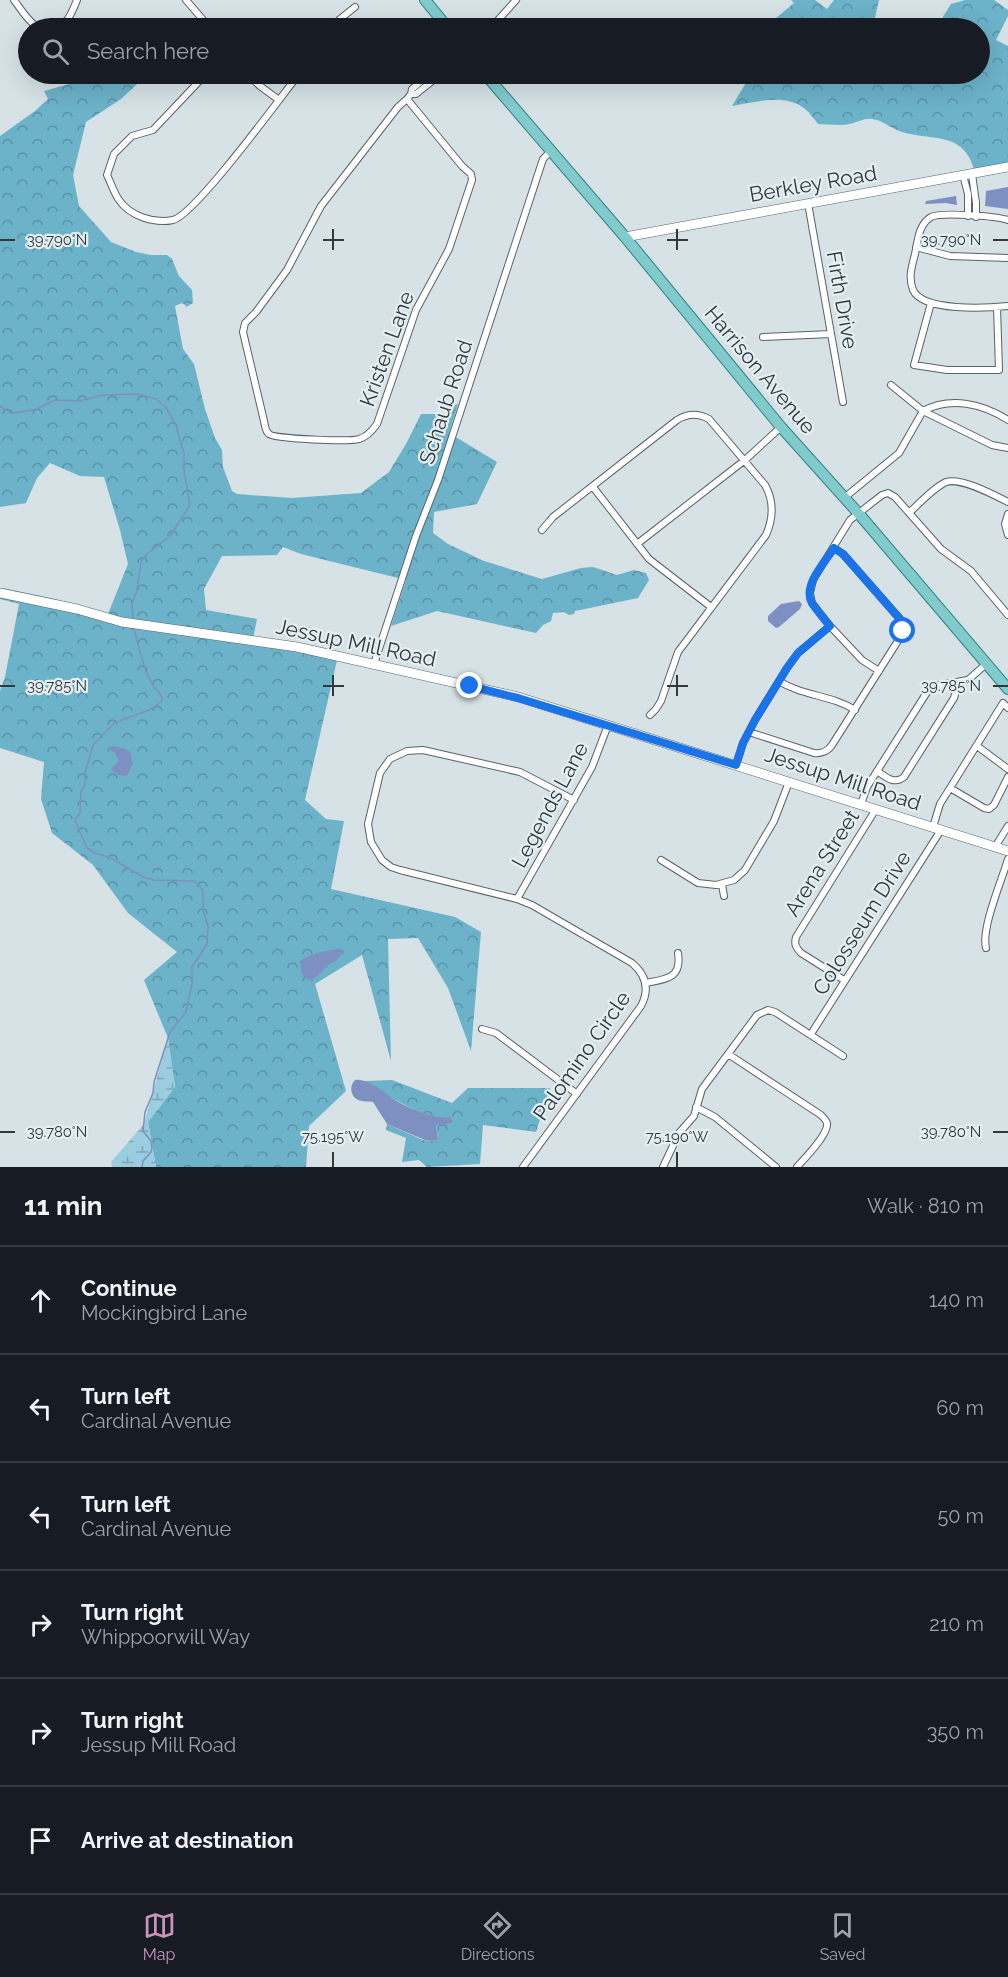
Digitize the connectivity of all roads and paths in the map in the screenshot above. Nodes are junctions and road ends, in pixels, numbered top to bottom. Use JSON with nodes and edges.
{"nodes":[{"id":1,"x":14,"y":0,"type":"edge"},
{"id":2,"x":77,"y":0,"type":"edge"},
{"id":3,"x":186,"y":0,"type":"edge"},
{"id":4,"x":425,"y":0,"type":"edge"},
{"id":5,"x":516,"y":0,"type":"edge"},
{"id":6,"x":355,"y":7,"type":"dead end"},
{"id":7,"x":29,"y":18,"type":"edge"},
{"id":8,"x":69,"y":18,"type":"edge"},
{"id":9,"x":201,"y":18,"type":"edge"},
{"id":10,"x":341,"y":18,"type":"edge"},
{"id":11,"x":440,"y":18,"type":"edge"},
{"id":12,"x":500,"y":18,"type":"edge"},
{"id":13,"x":197,"y":84,"type":"edge"},
{"id":14,"x":257,"y":84,"type":"edge"},
{"id":15,"x":291,"y":84,"type":"edge"},
{"id":16,"x":417,"y":84,"type":"edge"},
{"id":17,"x":428,"y":84,"type":"edge"},
{"id":18,"x":494,"y":84,"type":"edge"},
{"id":19,"x":409,"y":96,"type":"junction"},
{"id":20,"x":279,"y":100,"type":"junction"},
{"id":21,"x":551,"y":151,"type":"junction"},
{"id":22,"x":1008,"y":167,"type":"edge"},
{"id":23,"x":967,"y":174,"type":"junction"},
{"id":24,"x":808,"y":203,"type":"junction"},
{"id":25,"x":968,"y":216,"type":"junction"},
{"id":26,"x":976,"y":217,"type":"junction"},
{"id":27,"x":1008,"y":220,"type":"edge"},
{"id":28,"x":625,"y":237,"type":"junction"},
{"id":29,"x":916,"y":247,"type":"junction"},
{"id":30,"x":1008,"y":258,"type":"edge"},
{"id":31,"x":931,"y":303,"type":"junction"},
{"id":32,"x":1008,"y":306,"type":"edge"},
{"id":33,"x":997,"y":307,"type":"junction"},
{"id":34,"x":831,"y":334,"type":"junction"},
{"id":35,"x":763,"y":338,"type":"dead end"},
{"id":36,"x":891,"y":385,"type":"dead end"},
{"id":37,"x":843,"y":402,"type":"dead end"},
{"id":38,"x":923,"y":411,"type":"junction"},
{"id":39,"x":1008,"y":420,"type":"edge"},
{"id":40,"x":781,"y":427,"type":"junction"},
{"id":41,"x":1008,"y":448,"type":"edge"},
{"id":42,"x":745,"y":460,"type":"junction"},
{"id":43,"x":593,"y":487,"type":"junction"},
{"id":44,"x":843,"y":498,"type":"junction"},
{"id":45,"x":1008,"y":502,"type":"edge"},
{"id":46,"x":910,"y":512,"type":"junction"},
{"id":47,"x":859,"y":514,"type":"junction"},
{"id":48,"x":1008,"y":514,"type":"edge"},
{"id":49,"x":542,"y":530,"type":"dead end"},
{"id":50,"x":1008,"y":535,"type":"edge"},
{"id":51,"x":637,"y":544,"type":"junction"},
{"id":52,"x":834,"y":548,"type":"junction"},
{"id":53,"x":0,"y":593,"type":"edge"},
{"id":54,"x":711,"y":607,"type":"junction"},
{"id":55,"x":1008,"y":615,"type":"edge"},
{"id":56,"x":830,"y":626,"type":"junction"},
{"id":57,"x":374,"y":664,"type":"junction"},
{"id":58,"x":986,"y":664,"type":"junction"},
{"id":59,"x":879,"y":671,"type":"junction"},
{"id":60,"x":779,"y":681,"type":"junction"},
{"id":61,"x":955,"y":683,"type":"junction"},
{"id":62,"x":1008,"y":689,"type":"edge"},
{"id":63,"x":1006,"y":706,"type":"edge"},
{"id":64,"x":855,"y":710,"type":"junction"},
{"id":65,"x":650,"y":715,"type":"dead end"},
{"id":66,"x":608,"y":725,"type":"junction"},
{"id":67,"x":749,"y":732,"type":"junction"},
{"id":68,"x":977,"y":746,"type":"junction"},
{"id":69,"x":736,"y":765,"type":"junction"},
{"id":70,"x":1008,"y":769,"type":"edge"},
{"id":71,"x":877,"y":771,"type":"junction"},
{"id":72,"x":1008,"y":779,"type":"edge"},
{"id":73,"x":789,"y":782,"type":"junction"},
{"id":74,"x":950,"y":788,"type":"junction"},
{"id":75,"x":574,"y":800,"type":"junction"},
{"id":76,"x":861,"y":804,"type":"junction"},
{"id":77,"x":876,"y":809,"type":"junction"},
{"id":78,"x":1008,"y":826,"type":"edge"},
{"id":79,"x":937,"y":828,"type":"junction"},
{"id":80,"x":995,"y":847,"type":"junction"},
{"id":81,"x":1008,"y":851,"type":"edge"},
{"id":82,"x":1008,"y":859,"type":"edge"},
{"id":83,"x":661,"y":860,"type":"dead end"},
{"id":84,"x":722,"y":885,"type":"junction"},
{"id":85,"x":724,"y":896,"type":"dead end"},
{"id":86,"x":518,"y":899,"type":"junction"},
{"id":87,"x":986,"y":948,"type":"dead end"},
{"id":88,"x":678,"y":953,"type":"dead end"},
{"id":89,"x":844,"y":980,"type":"junction"},
{"id":90,"x":645,"y":983,"type":"junction"},
{"id":91,"x":482,"y":1029,"type":"dead end"},
{"id":92,"x":811,"y":1034,"type":"junction"},
{"id":93,"x":728,"y":1054,"type":"junction"},
{"id":94,"x":843,"y":1056,"type":"dead end"},
{"id":95,"x":577,"y":1094,"type":"junction"},
{"id":96,"x":696,"y":1107,"type":"junction"},
{"id":97,"x":523,"y":1167,"type":"edge"},
{"id":98,"x":663,"y":1167,"type":"edge"},
{"id":99,"x":776,"y":1167,"type":"edge"},
{"id":100,"x":797,"y":1167,"type":"edge"}],
"edges":[{"from":1,"to":7,"type":"street"},
{"from":2,"to":8,"type":"street"},
{"from":3,"to":9,"type":"street"},
{"from":4,"to":11,"type":"main road"},
{"from":5,"to":12,"type":"street"},
{"from":6,"to":10,"type":"street"},
{"from":13,"to":20,"type":"street"},
{"from":14,"to":20,"type":"street"},
{"from":15,"to":20,"type":"street"},
{"from":16,"to":19,"type":"street","name":"Kristen Lane"},
{"from":17,"to":19,"type":"street","name":"Kristen Lane"},
{"from":18,"to":21,"type":"main road","name":"Harrison Avenue"},
{"from":19,"to":19,"type":"street","name":"Kristen Lane"},
{"from":21,"to":28,"type":"main road","name":"Harrison Avenue"},
{"from":21,"to":57,"type":"street","name":"Schaub Road"},
{"from":22,"to":23,"type":"street","name":"Berkley Road"},
{"from":23,"to":24,"type":"street","name":"Berkley Road"},
{"from":23,"to":25,"type":"street"},
{"from":23,"to":26,"type":"street"},
{"from":24,"to":28,"type":"street","name":"Berkley Road"},
{"from":24,"to":34,"type":"street","name":"Firth Drive"},
{"from":25,"to":26,"type":"street"},
{"from":25,"to":29,"type":"street"},
{"from":26,"to":27,"type":"street"},
{"from":28,"to":40,"type":"main road","name":"Harrison Avenue"},
{"from":29,"to":30,"type":"street"},
{"from":29,"to":31,"type":"street"},
{"from":31,"to":33,"type":"street"},
{"from":31,"to":33,"type":"street"},
{"from":32,"to":33,"type":"street"},
{"from":34,"to":35,"type":"street"},
{"from":34,"to":37,"type":"street","name":"Firth Drive"},
{"from":36,"to":38,"type":"street"},
{"from":38,"to":39,"type":"street"},
{"from":38,"to":41,"type":"street"},
{"from":38,"to":44,"type":"street"},
{"from":40,"to":42,"type":"street"},
{"from":40,"to":44,"type":"main road","name":"Harrison Avenue"},
{"from":42,"to":43,"type":"street"},
{"from":42,"to":51,"type":"street"},
{"from":42,"to":54,"type":"street"},
{"from":43,"to":49,"type":"street"},
{"from":43,"to":51,"type":"street"},
{"from":44,"to":47,"type":"main road","name":"Harrison Avenue"},
{"from":45,"to":46,"type":"street"},
{"from":46,"to":47,"type":"street"},
{"from":46,"to":55,"type":"street"},
{"from":47,"to":52,"type":"street"},
{"from":47,"to":58,"type":"main road","name":"Harrison Avenue"},
{"from":48,"to":50,"type":"street"},
{"from":51,"to":54,"type":"street"},
{"from":52,"to":56,"type":"street"},
{"from":52,"to":59,"type":"street"},
{"from":53,"to":57,"type":"street","name":"Jessup Mill Road"},
{"from":54,"to":65,"type":"street"},
{"from":56,"to":59,"type":"street"},
{"from":56,"to":60,"type":"street"},
{"from":57,"to":66,"type":"street","name":"Jessup Mill Road"},
{"from":58,"to":61,"type":"street"},
{"from":58,"to":62,"type":"main road","name":"Harrison Avenue"},
{"from":59,"to":64,"type":"street"},
{"from":60,"to":64,"type":"street"},
{"from":60,"to":67,"type":"street"},
{"from":61,"to":71,"type":"street"},
{"from":61,"to":71,"type":"street"},
{"from":63,"to":68,"type":"street","name":"Colosseum Drive"},
{"from":64,"to":67,"type":"street"},
{"from":66,"to":69,"type":"street","name":"Jessup Mill Road"},
{"from":66,"to":75,"type":"street","name":"Legends Lane"},
{"from":67,"to":69,"type":"street"},
{"from":68,"to":70,"type":"street"},
{"from":68,"to":74,"type":"street","name":"Colosseum Drive"},
{"from":69,"to":73,"type":"street","name":"Jessup Mill Road"},
{"from":71,"to":76,"type":"street"},
{"from":72,"to":74,"type":"street"},
{"from":73,"to":76,"type":"street","name":"Jessup Mill Road"},
{"from":73,"to":84,"type":"street"},
{"from":74,"to":79,"type":"street","name":"Colosseum Drive"},
{"from":75,"to":86,"type":"street","name":"Legends Lane"},
{"from":75,"to":86,"type":"street","name":"Palomino Circle"},
{"from":76,"to":77,"type":"street","name":"Jessup Mill Road"},
{"from":77,"to":79,"type":"street","name":"Jessup Mill Road"},
{"from":77,"to":89,"type":"street","name":"Arena Street"},
{"from":78,"to":80,"type":"street"},
{"from":79,"to":80,"type":"street","name":"Jessup Mill Road"},
{"from":79,"to":89,"type":"street","name":"Colosseum Drive"},
{"from":80,"to":81,"type":"street","name":"Jessup Mill Road"},
{"from":82,"to":87,"type":"street"},
{"from":83,"to":84,"type":"street"},
{"from":84,"to":85,"type":"street"},
{"from":86,"to":90,"type":"street","name":"Palomino Circle"},
{"from":88,"to":90,"type":"street"},
{"from":89,"to":92,"type":"street","name":"Colosseum Drive"},
{"from":90,"to":95,"type":"street","name":"Palomino Circle"},
{"from":91,"to":95,"type":"street"},
{"from":92,"to":93,"type":"street"},
{"from":92,"to":94,"type":"street"},
{"from":93,"to":96,"type":"street"},
{"from":93,"to":100,"type":"street"},
{"from":95,"to":97,"type":"street","name":"Palomino Circle"},
{"from":96,"to":98,"type":"street"},
{"from":96,"to":99,"type":"street"}]}
